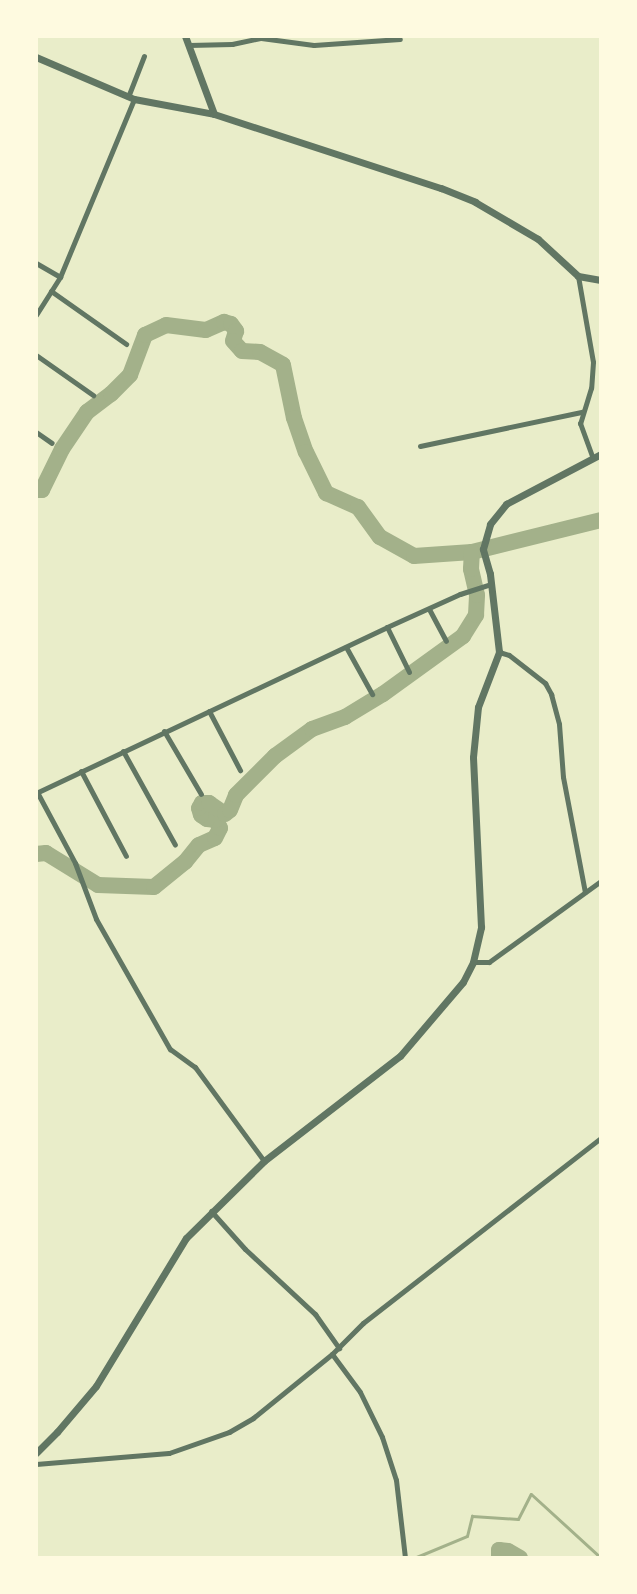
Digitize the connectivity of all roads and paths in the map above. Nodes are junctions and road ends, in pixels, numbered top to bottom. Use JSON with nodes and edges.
{"nodes":[{"id":1,"x":185,"y":36,"type":"edge"},
{"id":2,"x":400,"y":39,"type":"dead end"},
{"id":3,"x":189,"y":45,"type":"junction"},
{"id":4,"x":144,"y":56,"type":"dead end"},
{"id":5,"x":36,"y":57,"type":"edge"},
{"id":6,"x":131,"y":98,"type":"junction"},
{"id":7,"x":214,"y":114,"type":"junction"},
{"id":8,"x":36,"y":263,"type":"edge"},
{"id":9,"x":578,"y":276,"type":"junction"},
{"id":10,"x":60,"y":277,"type":"junction"},
{"id":11,"x":601,"y":280,"type":"edge"},
{"id":12,"x":51,"y":291,"type":"junction"},
{"id":13,"x":36,"y":315,"type":"edge"},
{"id":14,"x":126,"y":344,"type":"dead end"},
{"id":15,"x":36,"y":356,"type":"edge"},
{"id":16,"x":93,"y":395,"type":"dead end"},
{"id":17,"x":582,"y":412,"type":"junction"},
{"id":18,"x":36,"y":432,"type":"edge"},
{"id":19,"x":52,"y":443,"type":"dead end"},
{"id":20,"x":420,"y":446,"type":"dead end"},
{"id":21,"x":601,"y":454,"type":"edge"},
{"id":22,"x":593,"y":458,"type":"junction"},
{"id":23,"x":491,"y":584,"type":"junction"},
{"id":24,"x":429,"y":609,"type":"junction"},
{"id":25,"x":387,"y":627,"type":"junction"},
{"id":26,"x":446,"y":641,"type":"dead end"},
{"id":27,"x":345,"y":647,"type":"junction"},
{"id":28,"x":499,"y":652,"type":"junction"},
{"id":29,"x":409,"y":672,"type":"dead end"},
{"id":30,"x":372,"y":694,"type":"dead end"},
{"id":31,"x":209,"y":711,"type":"junction"},
{"id":32,"x":164,"y":731,"type":"junction"},
{"id":33,"x":123,"y":751,"type":"junction"},
{"id":34,"x":240,"y":770,"type":"dead end"},
{"id":35,"x":81,"y":771,"type":"junction"},
{"id":36,"x":37,"y":793,"type":"edge"},
{"id":37,"x":201,"y":794,"type":"dead end"},
{"id":38,"x":175,"y":845,"type":"dead end"},
{"id":39,"x":126,"y":856,"type":"dead end"},
{"id":40,"x":601,"y":881,"type":"edge"},
{"id":41,"x":585,"y":892,"type":"junction"},
{"id":42,"x":473,"y":962,"type":"junction"},
{"id":43,"x":601,"y":1138,"type":"edge"},
{"id":44,"x":264,"y":1161,"type":"junction"},
{"id":45,"x":212,"y":1211,"type":"junction"},
{"id":46,"x":339,"y":1348,"type":"junction"},
{"id":47,"x":332,"y":1354,"type":"junction"},
{"id":48,"x":36,"y":1453,"type":"edge"},
{"id":49,"x":36,"y":1464,"type":"edge"},
{"id":50,"x":405,"y":1558,"type":"edge"}],
"edges":[{"from":1,"to":3,"type":"street"},
{"from":2,"to":3,"type":"street"},
{"from":3,"to":7,"type":"street"},
{"from":4,"to":6,"type":"street"},
{"from":5,"to":6,"type":"street"},
{"from":6,"to":7,"type":"street"},
{"from":6,"to":10,"type":"street"},
{"from":7,"to":9,"type":"street"},
{"from":8,"to":10,"type":"street"},
{"from":9,"to":11,"type":"street"},
{"from":9,"to":17,"type":"street"},
{"from":10,"to":12,"type":"street"},
{"from":12,"to":13,"type":"street"},
{"from":12,"to":14,"type":"street"},
{"from":15,"to":16,"type":"street"},
{"from":17,"to":20,"type":"street"},
{"from":17,"to":22,"type":"street"},
{"from":18,"to":19,"type":"street"},
{"from":21,"to":22,"type":"street"},
{"from":22,"to":23,"type":"street"},
{"from":23,"to":24,"type":"street"},
{"from":23,"to":28,"type":"street"},
{"from":24,"to":25,"type":"street"},
{"from":24,"to":26,"type":"street"},
{"from":25,"to":27,"type":"street"},
{"from":25,"to":29,"type":"street"},
{"from":27,"to":30,"type":"street"},
{"from":27,"to":31,"type":"street"},
{"from":28,"to":41,"type":"street"},
{"from":28,"to":42,"type":"street"},
{"from":31,"to":32,"type":"street"},
{"from":31,"to":34,"type":"street"},
{"from":32,"to":33,"type":"street"},
{"from":32,"to":37,"type":"street"},
{"from":33,"to":35,"type":"street"},
{"from":33,"to":38,"type":"street"},
{"from":35,"to":36,"type":"street"},
{"from":35,"to":39,"type":"street"},
{"from":36,"to":44,"type":"street"},
{"from":40,"to":41,"type":"street"},
{"from":41,"to":42,"type":"street"},
{"from":42,"to":44,"type":"street"},
{"from":43,"to":46,"type":"street"},
{"from":44,"to":45,"type":"street"},
{"from":45,"to":46,"type":"street"},
{"from":45,"to":48,"type":"street"},
{"from":46,"to":47,"type":"street"},
{"from":47,"to":49,"type":"street"},
{"from":47,"to":50,"type":"street"}]}
